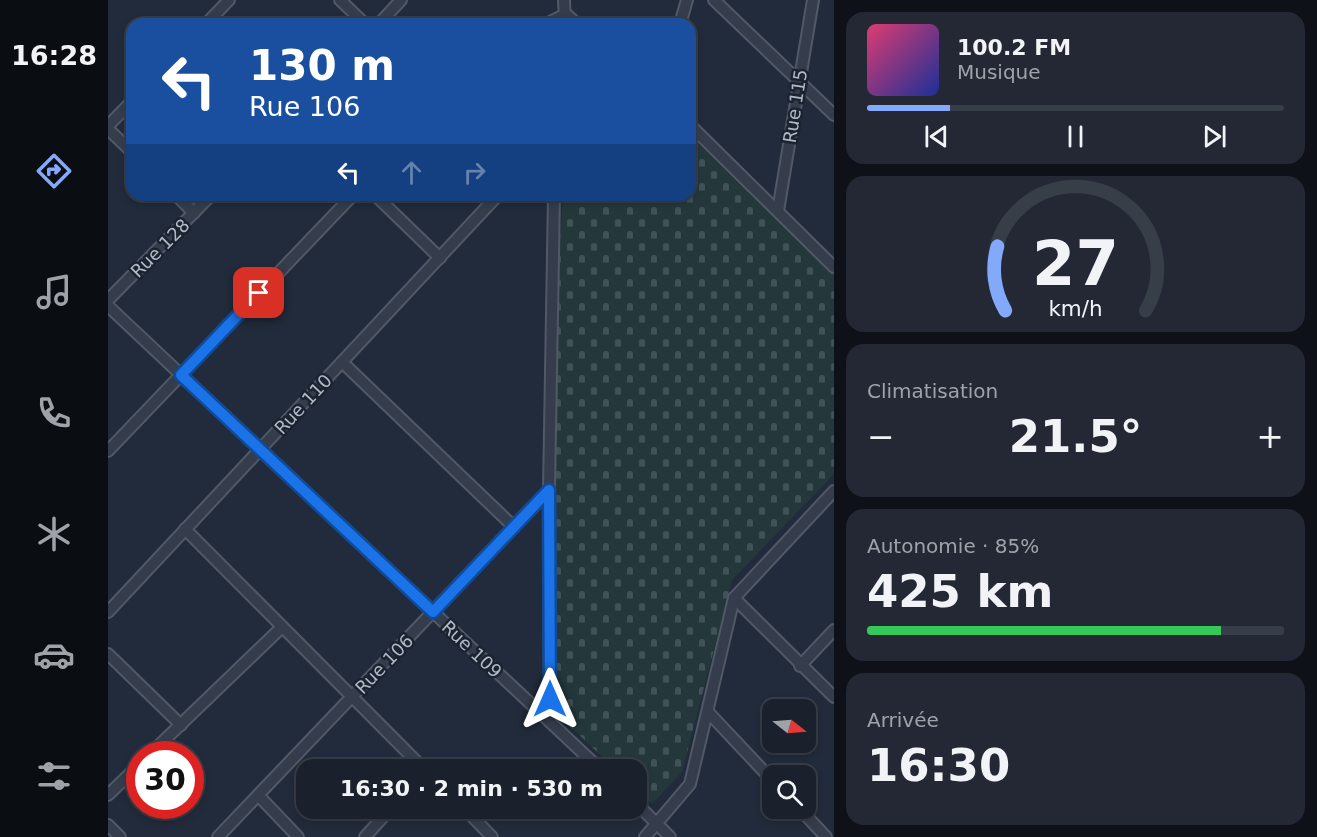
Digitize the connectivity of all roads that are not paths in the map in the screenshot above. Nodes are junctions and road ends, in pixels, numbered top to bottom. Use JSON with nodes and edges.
{"nodes":[{"id":1,"x":229,"y":0,"type":"edge"},
{"id":2,"x":340,"y":0,"type":"edge"},
{"id":3,"x":401,"y":0,"type":"edge"},
{"id":4,"x":564,"y":0,"type":"edge"},
{"id":5,"x":687,"y":0,"type":"edge"},
{"id":6,"x":714,"y":0,"type":"edge"},
{"id":7,"x":813,"y":0,"type":"edge"},
{"id":8,"x":212,"y":18,"type":"edge"},
{"id":9,"x":359,"y":18,"type":"edge"},
{"id":10,"x":384,"y":18,"type":"edge"},
{"id":11,"x":565,"y":18,"type":"edge"},
{"id":12,"x":682,"y":18,"type":"edge"},
{"id":13,"x":799,"y":82,"type":"junction"},
{"id":14,"x":126,"y":108,"type":"edge"},
{"id":15,"x":834,"y":115,"type":"edge"},
{"id":16,"x":108,"y":127,"type":"edge"},
{"id":17,"x":696,"y":131,"type":"edge"},
{"id":18,"x":126,"y":146,"type":"edge"},
{"id":19,"x":182,"y":201,"type":"edge"},
{"id":20,"x":205,"y":201,"type":"edge"},
{"id":21,"x":347,"y":201,"type":"edge"},
{"id":22,"x":381,"y":201,"type":"edge"},
{"id":23,"x":492,"y":201,"type":"edge"},
{"id":24,"x":554,"y":201,"type":"edge"},
{"id":25,"x":778,"y":211,"type":"junction"},
{"id":26,"x":194,"y":213,"type":"junction"},
{"id":27,"x":440,"y":258,"type":"junction"},
{"id":28,"x":834,"y":267,"type":"edge"},
{"id":29,"x":108,"y":300,"type":"edge"},
{"id":30,"x":108,"y":306,"type":"edge"},
{"id":31,"x":342,"y":362,"type":"junction"},
{"id":32,"x":181,"y":375,"type":"junction"},
{"id":33,"x":260,"y":450,"type":"junction"},
{"id":34,"x":108,"y":451,"type":"edge"},
{"id":35,"x":549,"y":490,"type":"junction"},
{"id":36,"x":834,"y":491,"type":"edge"},
{"id":37,"x":514,"y":527,"type":"junction"},
{"id":38,"x":185,"y":529,"type":"junction"},
{"id":39,"x":734,"y":598,"type":"junction"},
{"id":40,"x":108,"y":612,"type":"edge"},
{"id":41,"x":433,"y":612,"type":"junction"},
{"id":42,"x":282,"y":627,"type":"junction"},
{"id":43,"x":834,"y":630,"type":"edge"},
{"id":44,"x":108,"y":654,"type":"edge"},
{"id":45,"x":800,"y":666,"type":"junction"},
{"id":46,"x":352,"y":697,"type":"junction"},
{"id":47,"x":834,"y":697,"type":"edge"},
{"id":48,"x":708,"y":712,"type":"junction"},
{"id":49,"x":550,"y":722,"type":"junction"},
{"id":50,"x":181,"y":725,"type":"junction"},
{"id":51,"x":164,"y":741,"type":"edge"},
{"id":52,"x":414,"y":759,"type":"edge"},
{"id":53,"x":589,"y":759,"type":"edge"},
{"id":54,"x":762,"y":769,"type":"edge"},
{"id":55,"x":126,"y":778,"type":"edge"},
{"id":56,"x":108,"y":795,"type":"edge"},
{"id":57,"x":258,"y":795,"type":"junction"},
{"id":58,"x":647,"y":813,"type":"edge"},
{"id":59,"x":382,"y":819,"type":"edge"},
{"id":60,"x":475,"y":819,"type":"edge"},
{"id":61,"x":809,"y":819,"type":"edge"},
{"id":62,"x":658,"y":823,"type":"junction"},
{"id":63,"x":108,"y":825,"type":"edge"},
{"id":64,"x":120,"y":837,"type":"edge"},
{"id":65,"x":218,"y":837,"type":"edge"},
{"id":66,"x":298,"y":837,"type":"edge"},
{"id":67,"x":365,"y":837,"type":"edge"},
{"id":68,"x":492,"y":837,"type":"edge"},
{"id":69,"x":645,"y":837,"type":"edge"},
{"id":70,"x":670,"y":837,"type":"edge"},
{"id":71,"x":826,"y":837,"type":"edge"}],
"edges":[{"from":1,"to":8,"type":"street"},
{"from":2,"to":9,"type":"street"},
{"from":3,"to":10,"type":"street"},
{"from":4,"to":11,"type":"street"},
{"from":5,"to":12,"type":"street"},
{"from":6,"to":13,"type":"street"},
{"from":7,"to":13,"type":"street","name":"Rue 115"},
{"from":13,"to":15,"type":"street"},
{"from":13,"to":25,"type":"street","name":"Rue 115"},
{"from":14,"to":16,"type":"street"},
{"from":16,"to":18,"type":"street"},
{"from":17,"to":25,"type":"street"},
{"from":19,"to":26,"type":"street"},
{"from":20,"to":26,"type":"street","name":"Rue 128"},
{"from":21,"to":32,"type":"street"},
{"from":22,"to":27,"type":"street"},
{"from":23,"to":27,"type":"street","name":"Rue 110"},
{"from":24,"to":35,"type":"street"},
{"from":25,"to":28,"type":"street"},
{"from":26,"to":29,"type":"street","name":"Rue 128"},
{"from":27,"to":31,"type":"street","name":"Rue 110"},
{"from":30,"to":32,"type":"street","name":"Rue 109"},
{"from":31,"to":33,"type":"street","name":"Rue 110"},
{"from":31,"to":37,"type":"street"},
{"from":32,"to":33,"type":"street","name":"Rue 109"},
{"from":32,"to":34,"type":"street"},
{"from":33,"to":38,"type":"street","name":"Rue 110"},
{"from":33,"to":41,"type":"street","name":"Rue 109"},
{"from":35,"to":37,"type":"street","name":"Rue 106"},
{"from":35,"to":49,"type":"street"},
{"from":36,"to":39,"type":"street"},
{"from":37,"to":41,"type":"street","name":"Rue 106"},
{"from":38,"to":40,"type":"street","name":"Rue 110"},
{"from":38,"to":42,"type":"street"},
{"from":39,"to":45,"type":"street"},
{"from":39,"to":48,"type":"street"},
{"from":41,"to":46,"type":"street","name":"Rue 106"},
{"from":41,"to":49,"type":"street","name":"Rue 109"},
{"from":42,"to":46,"type":"street"},
{"from":42,"to":50,"type":"street"},
{"from":43,"to":45,"type":"street"},
{"from":44,"to":50,"type":"street"},
{"from":45,"to":47,"type":"street"},
{"from":46,"to":52,"type":"street"},
{"from":46,"to":57,"type":"street","name":"Rue 106"},
{"from":48,"to":54,"type":"street"},
{"from":48,"to":62,"type":"street"},
{"from":49,"to":53,"type":"street","name":"Rue 109"},
{"from":50,"to":51,"type":"street"},
{"from":55,"to":56,"type":"street"},
{"from":57,"to":65,"type":"street","name":"Rue 106"},
{"from":57,"to":66,"type":"street"},
{"from":58,"to":62,"type":"street"},
{"from":59,"to":67,"type":"street"},
{"from":60,"to":68,"type":"street"},
{"from":61,"to":71,"type":"street"},
{"from":62,"to":69,"type":"street"},
{"from":62,"to":70,"type":"street"},
{"from":63,"to":64,"type":"street"}]}
